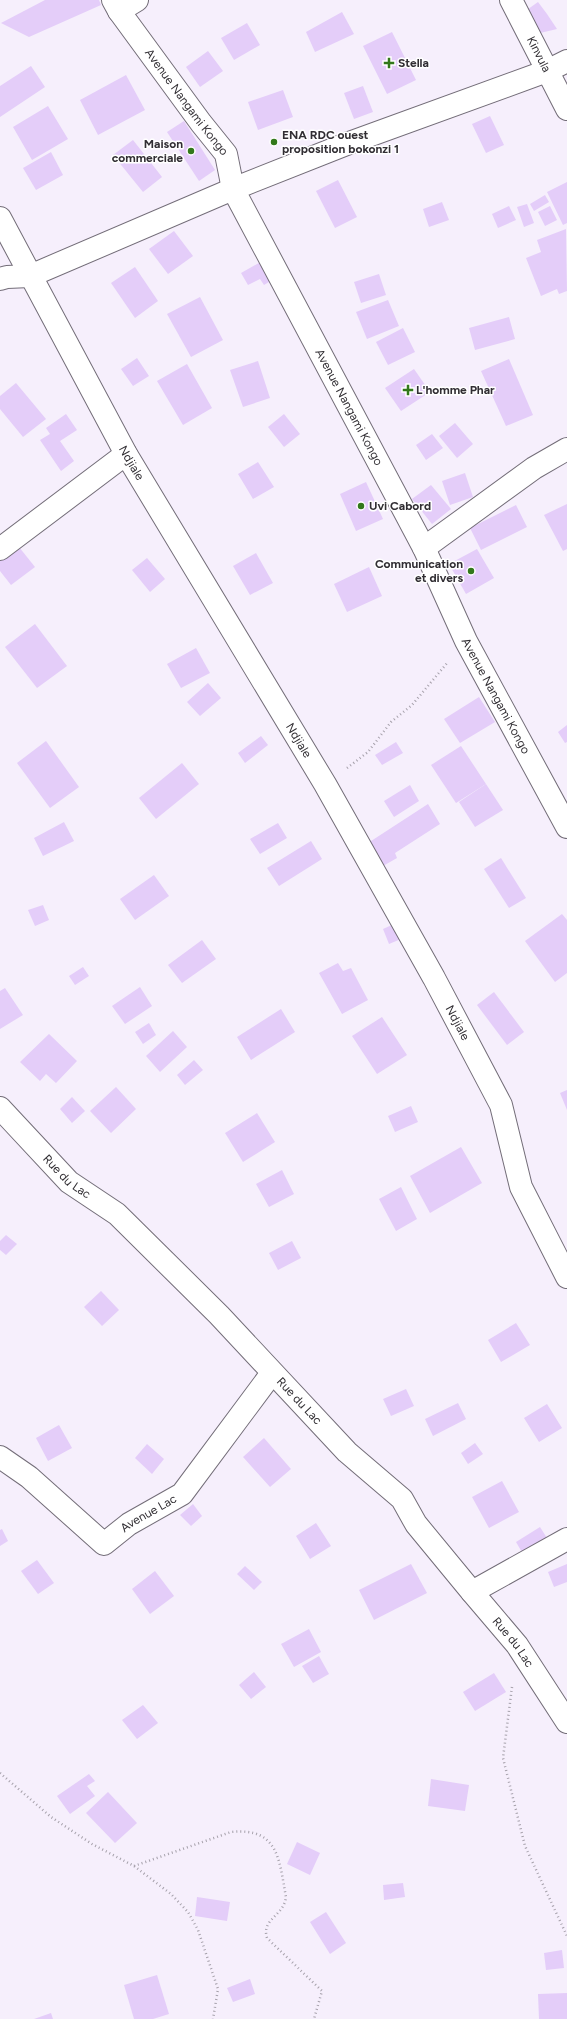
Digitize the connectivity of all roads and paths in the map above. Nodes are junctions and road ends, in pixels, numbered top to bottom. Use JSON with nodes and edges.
{"nodes":[{"id":1,"x":137,"y":0,"type":"edge"},
{"id":2,"x":511,"y":0,"type":"edge"},
{"id":3,"x":116,"y":6,"type":"edge"},
{"id":4,"x":567,"y":61,"type":"edge"},
{"id":5,"x":547,"y":71,"type":"junction"},
{"id":6,"x":567,"y":109,"type":"edge"},
{"id":7,"x":234,"y":189,"type":"junction"},
{"id":8,"x":0,"y":218,"type":"edge"},
{"id":9,"x":30,"y":276,"type":"junction"},
{"id":10,"x":0,"y":280,"type":"edge"},
{"id":11,"x":567,"y":449,"type":"edge"},
{"id":12,"x":126,"y":454,"type":"junction"},
{"id":13,"x":424,"y":548,"type":"junction"},
{"id":14,"x":0,"y":549,"type":"edge"},
{"id":15,"x":466,"y":640,"type":"junction"},
{"id":16,"x":325,"y":784,"type":"junction"},
{"id":17,"x":567,"y":827,"type":"edge"},
{"id":18,"x":0,"y":1108,"type":"edge"},
{"id":19,"x":564,"y":1265,"type":"edge"},
{"id":20,"x":272,"y":1373,"type":"junction"},
{"id":21,"x":0,"y":1457,"type":"edge"},
{"id":22,"x":567,"y":1538,"type":"edge"},
{"id":23,"x":472,"y":1592,"type":"junction"},
{"id":24,"x":518,"y":1645,"type":"junction"},
{"id":25,"x":567,"y":1722,"type":"edge"},
{"id":26,"x":0,"y":1773,"type":"edge"},
{"id":27,"x":134,"y":1866,"type":"junction"},
{"id":28,"x":567,"y":1936,"type":"edge"},
{"id":29,"x":213,"y":2019,"type":"edge"},
{"id":30,"x":314,"y":2019,"type":"edge"}],
"edges":[{"from":1,"to":3,"type":"street"},
{"from":2,"to":5,"type":"street","name":"Kinvula"},
{"from":3,"to":7,"type":"street","name":"Avenue Nangami Kongo"},
{"from":4,"to":5,"type":"street"},
{"from":5,"to":6,"type":"street","name":"Kinvula"},
{"from":5,"to":7,"type":"street"},
{"from":7,"to":9,"type":"street"},
{"from":7,"to":13,"type":"street","name":"Avenue Nangami Kongo"},
{"from":8,"to":9,"type":"street","name":"Ndjiale"},
{"from":9,"to":10,"type":"street"},
{"from":9,"to":12,"type":"street","name":"Ndjiale"},
{"from":11,"to":13,"type":"street"},
{"from":12,"to":14,"type":"street"},
{"from":12,"to":16,"type":"street","name":"Ndjiale"},
{"from":13,"to":15,"type":"street","name":"Avenue Nangami Kongo"},
{"from":15,"to":16,"type":"path"},
{"from":15,"to":17,"type":"street","name":"Avenue Nangami Kongo"},
{"from":16,"to":19,"type":"street","name":"Ndjiale"},
{"from":18,"to":20,"type":"street","name":"Rue du Lac"},
{"from":20,"to":21,"type":"street","name":"Avenue Lac"},
{"from":20,"to":23,"type":"street","name":"Rue du Lac"},
{"from":22,"to":23,"type":"street"},
{"from":23,"to":24,"type":"street","name":"Rue du Lac"},
{"from":24,"to":25,"type":"street","name":"Rue du Lac"},
{"from":24,"to":28,"type":"path"},
{"from":26,"to":27,"type":"path"},
{"from":27,"to":29,"type":"path"},
{"from":27,"to":30,"type":"path"}]}
